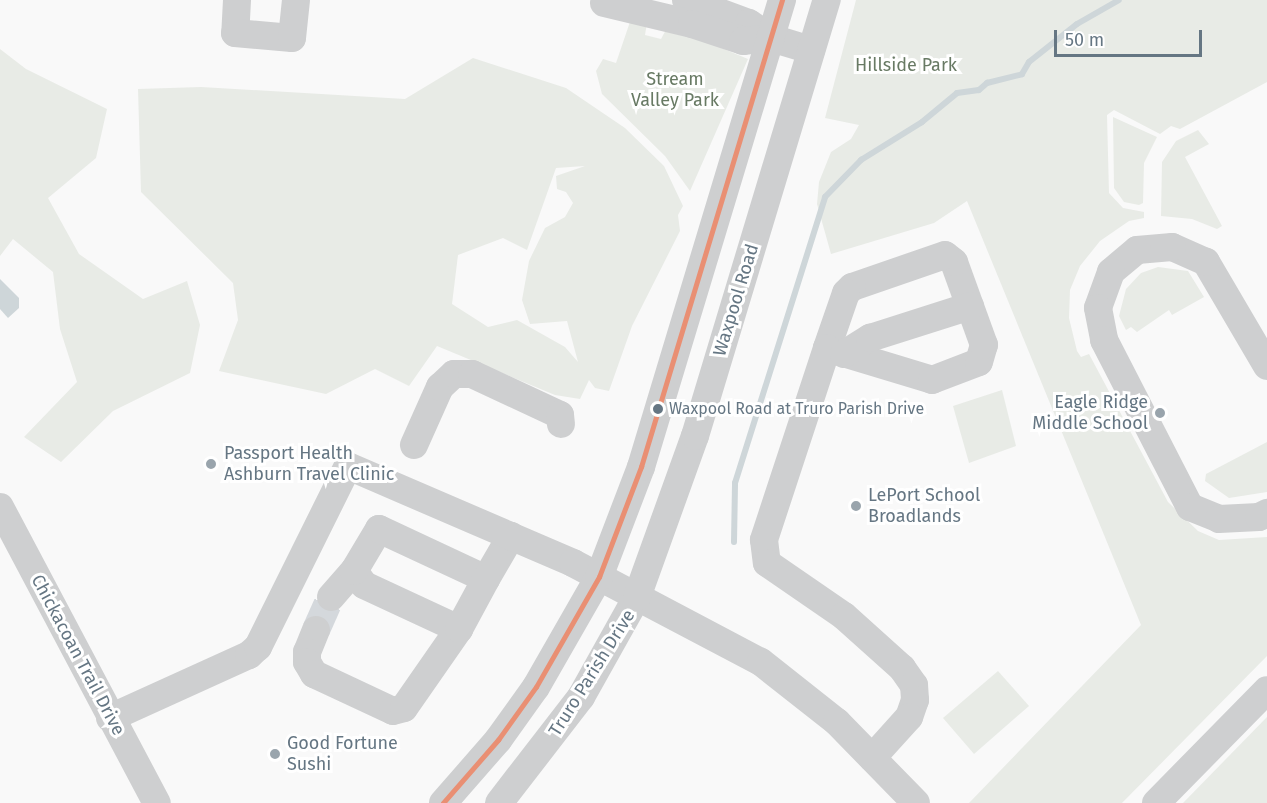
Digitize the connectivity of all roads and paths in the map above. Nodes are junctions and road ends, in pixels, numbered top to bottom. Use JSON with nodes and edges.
{"nodes":[{"id":1,"x":237,"y":0,"type":"edge"},
{"id":2,"x":296,"y":0,"type":"edge"},
{"id":3,"x":686,"y":0,"type":"edge"},
{"id":4,"x":782,"y":0,"type":"edge"},
{"id":5,"x":827,"y":0,"type":"edge"},
{"id":6,"x":604,"y":3,"type":"dead end"},
{"id":7,"x":662,"y":8,"type":"edge"},
{"id":8,"x":771,"y":38,"type":"junction"},
{"id":9,"x":812,"y":50,"type":"junction"},
{"id":10,"x":970,"y":306,"type":"junction"},
{"id":11,"x":836,"y":351,"type":"junction"},
{"id":12,"x":1267,"y":366,"type":"edge"},
{"id":13,"x":561,"y":424,"type":"dead end"},
{"id":14,"x":414,"y":445,"type":"dead end"},
{"id":15,"x":399,"y":488,"type":"junction"},
{"id":16,"x":0,"y":507,"type":"edge"},
{"id":17,"x":1267,"y":513,"type":"edge"},
{"id":18,"x":379,"y":529,"type":"junction"},
{"id":19,"x":511,"y":536,"type":"junction"},
{"id":20,"x":354,"y":571,"type":"junction"},
{"id":21,"x":599,"y":577,"type":"junction"},
{"id":22,"x":486,"y":579,"type":"junction"},
{"id":23,"x":331,"y":597,"type":"tunnel mouth"},
{"id":24,"x":637,"y":597,"type":"junction"},
{"id":25,"x":459,"y":629,"type":"junction"},
{"id":26,"x":316,"y":630,"type":"tunnel mouth"},
{"id":27,"x":1267,"y":690,"type":"edge"},
{"id":28,"x":110,"y":718,"type":"junction"},
{"id":29,"x":872,"y":758,"type":"junction"},
{"id":30,"x":157,"y":803,"type":"edge"},
{"id":31,"x":443,"y":803,"type":"edge"},
{"id":32,"x":500,"y":803,"type":"edge"},
{"id":33,"x":916,"y":803,"type":"edge"},
{"id":34,"x":1156,"y":803,"type":"edge"}],
"edges":[{"from":1,"to":2,"type":"street"},
{"from":3,"to":8,"type":"street"},
{"from":4,"to":8,"type":"street"},
{"from":5,"to":9,"type":"street","name":"Waxpool Road"},
{"from":6,"to":7,"type":"street"},
{"from":7,"to":8,"type":"street"},
{"from":8,"to":9,"type":"street"},
{"from":8,"to":21,"type":"street"},
{"from":9,"to":24,"type":"street","name":"Waxpool Road"},
{"from":10,"to":11,"type":"street"},
{"from":10,"to":11,"type":"street"},
{"from":10,"to":11,"type":"street"},
{"from":11,"to":29,"type":"street"},
{"from":12,"to":17,"type":"street"},
{"from":13,"to":14,"type":"street"},
{"from":15,"to":18,"type":"street"},
{"from":15,"to":19,"type":"street"},
{"from":15,"to":28,"type":"street"},
{"from":16,"to":28,"type":"street","name":"Chickacoan Trail Drive"},
{"from":18,"to":20,"type":"street"},
{"from":18,"to":22,"type":"street"},
{"from":19,"to":21,"type":"street"},
{"from":19,"to":22,"type":"street"},
{"from":20,"to":23,"type":"street"},
{"from":20,"to":25,"type":"street"},
{"from":21,"to":24,"type":"street"},
{"from":21,"to":31,"type":"street"},
{"from":22,"to":25,"type":"street"},
{"from":24,"to":29,"type":"street"},
{"from":24,"to":32,"type":"street","name":"Truro Parish Drive"},
{"from":25,"to":26,"type":"street"},
{"from":27,"to":34,"type":"street"},
{"from":28,"to":30,"type":"street","name":"Chickacoan Trail Drive"},
{"from":29,"to":33,"type":"street"}]}
